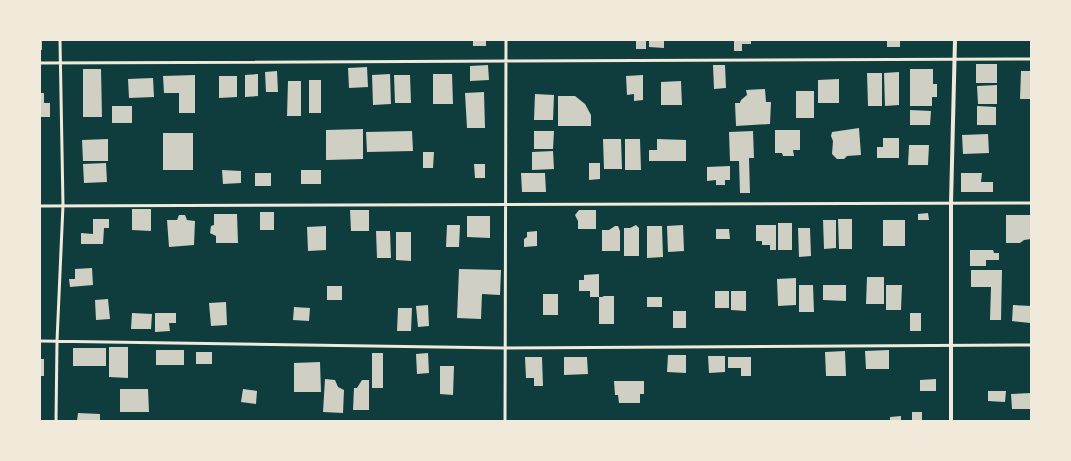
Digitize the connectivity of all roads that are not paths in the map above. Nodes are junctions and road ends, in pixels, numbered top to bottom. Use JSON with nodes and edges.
{"nodes":[{"id":1,"x":60,"y":40,"type":"edge"},
{"id":2,"x":506,"y":40,"type":"edge"},
{"id":3,"x":955,"y":40,"type":"edge"},
{"id":4,"x":955,"y":59,"type":"junction"},
{"id":5,"x":1031,"y":59,"type":"edge"},
{"id":6,"x":506,"y":61,"type":"junction"},
{"id":7,"x":40,"y":62,"type":"edge"},
{"id":8,"x":61,"y":62,"type":"junction"},
{"id":9,"x":951,"y":203,"type":"junction"},
{"id":10,"x":1031,"y":203,"type":"edge"},
{"id":11,"x":63,"y":205,"type":"junction"},
{"id":12,"x":40,"y":206,"type":"edge"},
{"id":13,"x":505,"y":206,"type":"junction"},
{"id":14,"x":40,"y":341,"type":"edge"},
{"id":15,"x":57,"y":341,"type":"junction"},
{"id":16,"x":951,"y":345,"type":"junction"},
{"id":17,"x":1031,"y":345,"type":"edge"},
{"id":18,"x":505,"y":348,"type":"junction"},
{"id":19,"x":56,"y":421,"type":"edge"},
{"id":20,"x":505,"y":421,"type":"edge"},
{"id":21,"x":951,"y":421,"type":"edge"}],
"edges":[{"from":1,"to":8,"type":"lane"},
{"from":2,"to":6,"type":"lane"},
{"from":3,"to":4,"type":"street"},
{"from":4,"to":5,"type":"lane"},
{"from":4,"to":6,"type":"lane"},
{"from":4,"to":9,"type":"street"},
{"from":6,"to":8,"type":"lane"},
{"from":6,"to":13,"type":"lane"},
{"from":7,"to":8,"type":"lane"},
{"from":8,"to":11,"type":"lane"},
{"from":9,"to":10,"type":"lane"},
{"from":9,"to":13,"type":"lane"},
{"from":9,"to":16,"type":"street"},
{"from":11,"to":12,"type":"lane"},
{"from":11,"to":13,"type":"lane"},
{"from":11,"to":15,"type":"lane"},
{"from":13,"to":18,"type":"lane"},
{"from":14,"to":15,"type":"lane"},
{"from":15,"to":18,"type":"lane"},
{"from":15,"to":19,"type":"lane"},
{"from":16,"to":17,"type":"lane"},
{"from":16,"to":18,"type":"lane"},
{"from":16,"to":21,"type":"street"},
{"from":18,"to":20,"type":"lane"}]}
